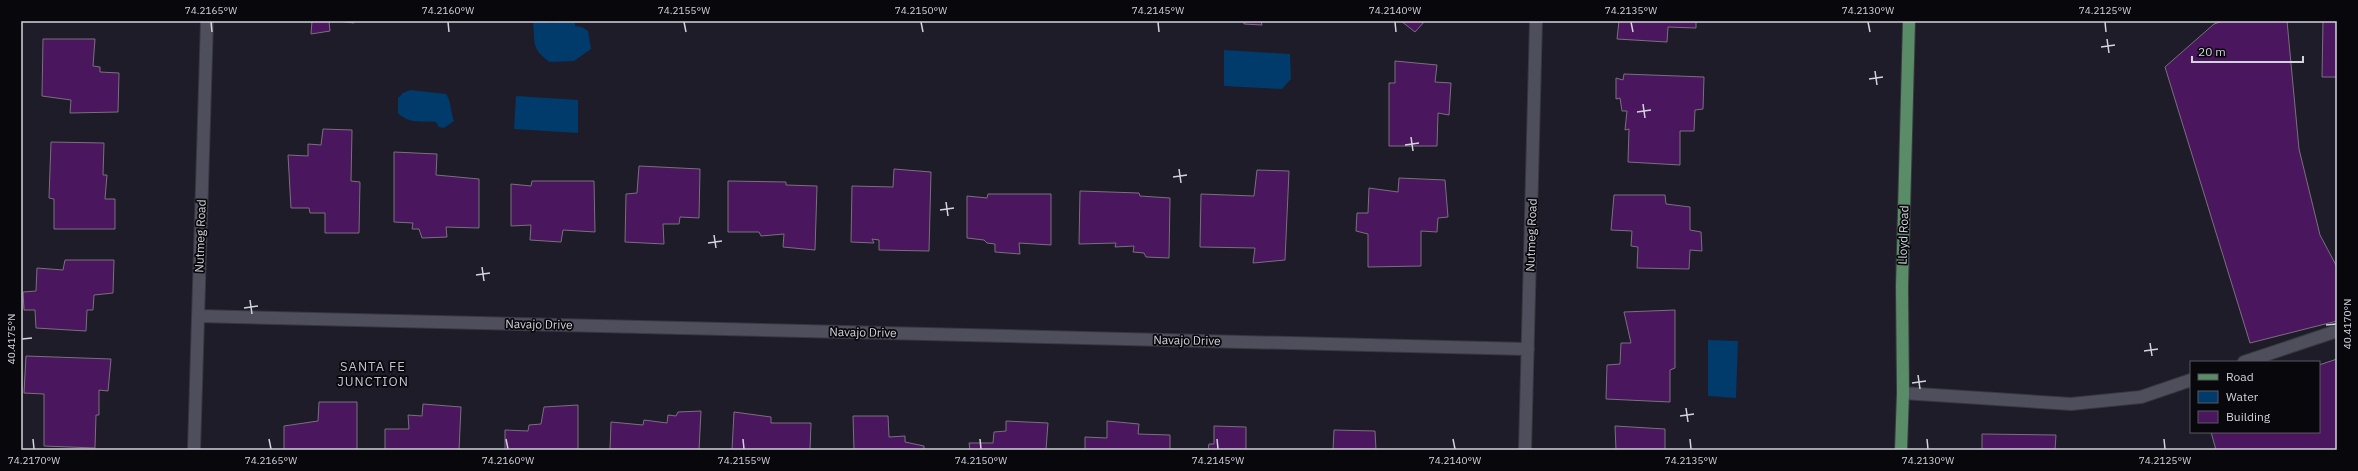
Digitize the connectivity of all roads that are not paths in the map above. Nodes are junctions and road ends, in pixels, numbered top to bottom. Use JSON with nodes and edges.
{"nodes":[{"id":1,"x":207,"y":21,"type":"edge"},
{"id":2,"x":1536,"y":21,"type":"edge"},
{"id":3,"x":1909,"y":21,"type":"edge"},
{"id":4,"x":198,"y":316,"type":"junction"},
{"id":5,"x":2337,"y":331,"type":"edge"},
{"id":6,"x":1528,"y":349,"type":"junction"},
{"id":7,"x":2247,"y":361,"type":"edge"},
{"id":8,"x":2190,"y":380,"type":"edge"},
{"id":9,"x":1903,"y":393,"type":"junction"},
{"id":10,"x":194,"y":450,"type":"edge"},
{"id":11,"x":1525,"y":450,"type":"edge"},
{"id":12,"x":1901,"y":450,"type":"edge"}],
"edges":[{"from":1,"to":4,"type":"street","name":"Nutmeg Road"},
{"from":2,"to":6,"type":"street","name":"Nutmeg Road"},
{"from":3,"to":9,"type":"main road","name":"Lloyd Road"},
{"from":4,"to":6,"type":"street","name":"Navajo Drive"},
{"from":4,"to":10,"type":"street","name":"Nutmeg Road"},
{"from":5,"to":7,"type":"street"},
{"from":6,"to":11,"type":"street","name":"Nutmeg Road"},
{"from":8,"to":9,"type":"street"},
{"from":9,"to":12,"type":"main road","name":"Lloyd Road"}]}
